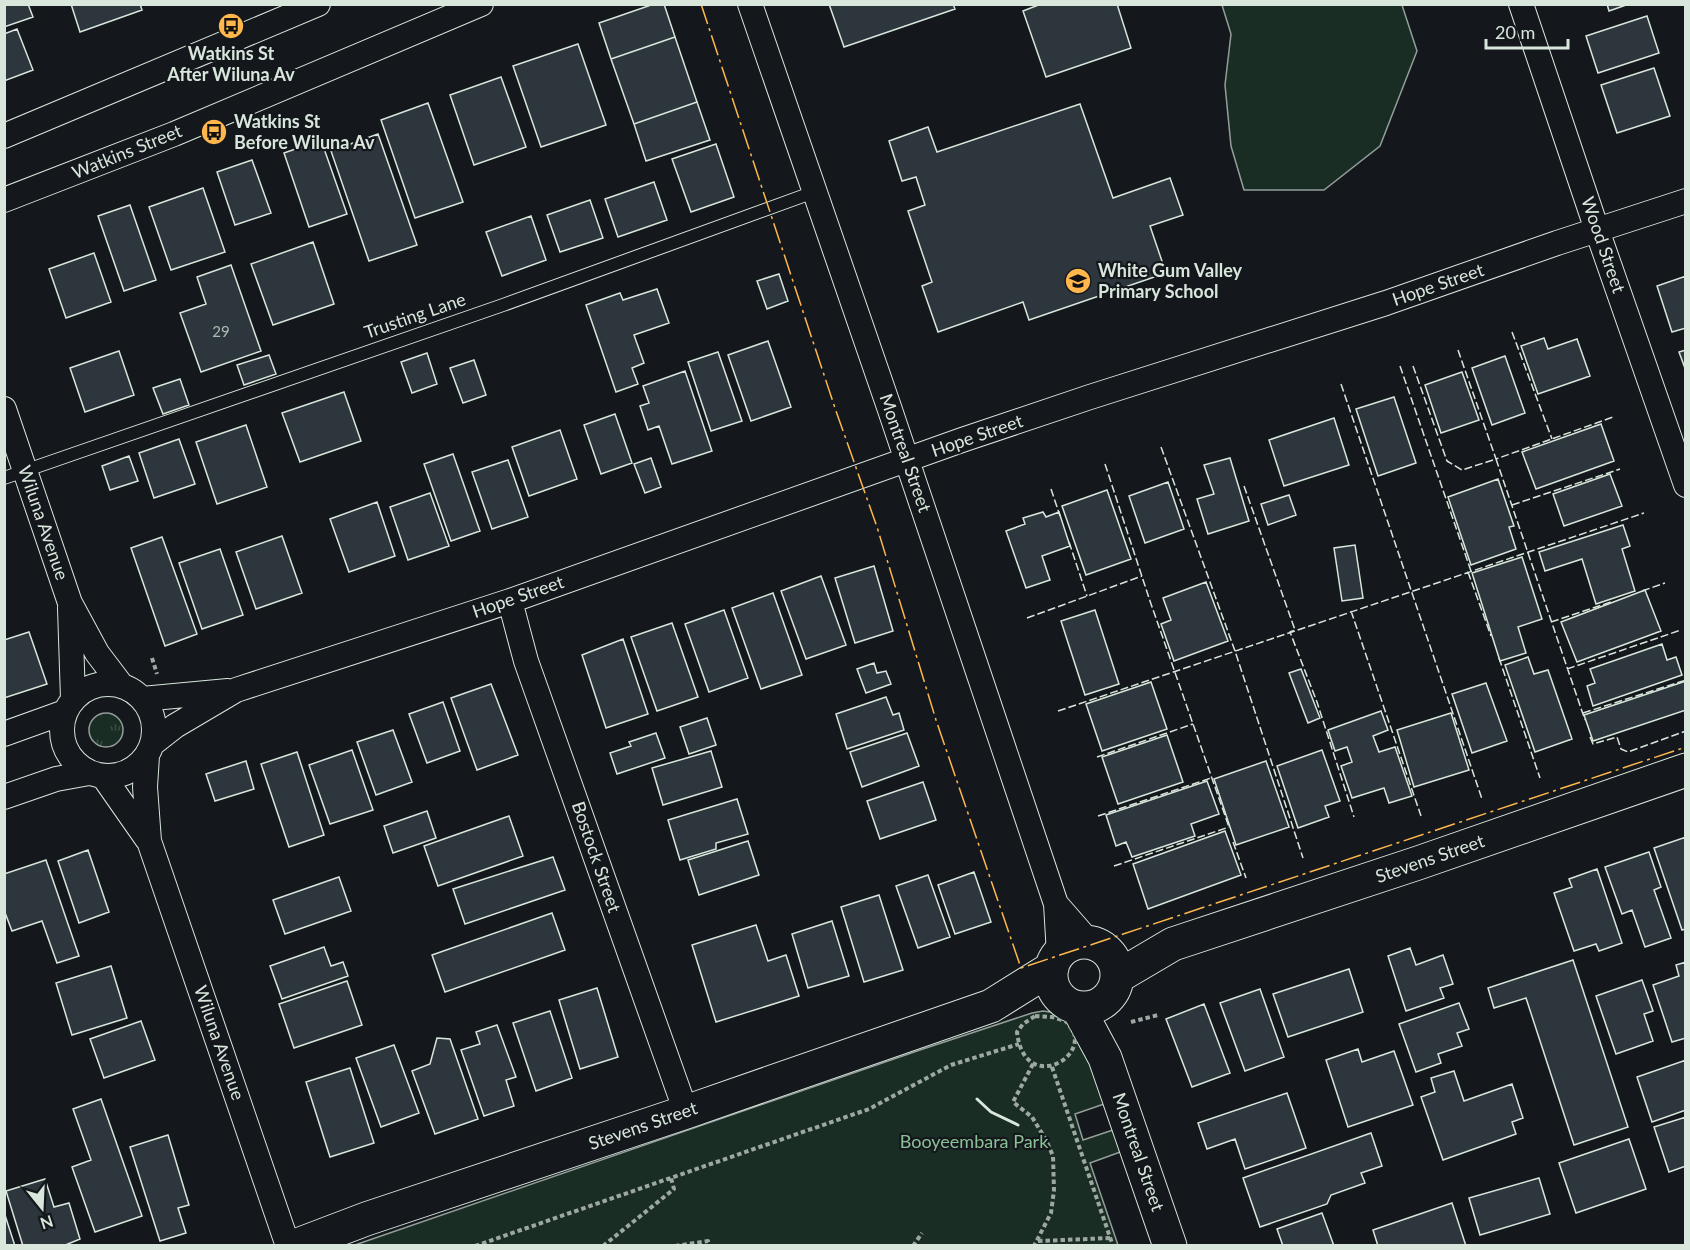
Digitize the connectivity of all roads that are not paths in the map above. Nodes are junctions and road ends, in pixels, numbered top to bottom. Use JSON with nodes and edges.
{"nodes":[{"id":1,"x":318,"y":4,"type":"edge"},
{"id":2,"x":481,"y":4,"type":"edge"},
{"id":3,"x":750,"y":4,"type":"edge"},
{"id":4,"x":1521,"y":4,"type":"edge"},
{"id":5,"x":4,"y":136,"type":"edge"},
{"id":6,"x":814,"y":192,"type":"junction"},
{"id":7,"x":4,"y":200,"type":"edge"},
{"id":8,"x":1686,"y":201,"type":"edge"},
{"id":9,"x":1597,"y":230,"type":"junction"},
{"id":10,"x":4,"y":409,"type":"edge"},
{"id":11,"x":907,"y":460,"type":"junction"},
{"id":12,"x":15,"y":474,"type":"edge"},
{"id":13,"x":1686,"y":485,"type":"edge"},
{"id":14,"x":510,"y":601,"type":"junction"},
{"id":15,"x":70,"y":603,"type":"junction"},
{"id":16,"x":122,"y":686,"type":"junction"},
{"id":17,"x":236,"y":690,"type":"junction"},
{"id":18,"x":142,"y":699,"type":"junction"},
{"id":19,"x":69,"y":705,"type":"junction"},
{"id":20,"x":4,"y":734,"type":"edge"},
{"id":21,"x":149,"y":750,"type":"junction"},
{"id":22,"x":1686,"y":770,"type":"edge"},
{"id":23,"x":96,"y":775,"type":"junction"},
{"id":24,"x":4,"y":797,"type":"edge"},
{"id":25,"x":149,"y":841,"type":"junction"},
{"id":26,"x":1056,"y":903,"type":"junction"},
{"id":27,"x":1056,"y":961,"type":"junction"},
{"id":28,"x":1093,"y":980,"type":"junction"},
{"id":29,"x":992,"y":1006,"type":"junction"},
{"id":30,"x":686,"y":1112,"type":"junction"},
{"id":31,"x":288,"y":1245,"type":"edge"},
{"id":32,"x":295,"y":1245,"type":"edge"},
{"id":33,"x":1170,"y":1245,"type":"edge"}],
"edges":[{"from":1,"to":5,"type":"street"},
{"from":2,"to":7,"type":"street","name":"Watkins Street"},
{"from":3,"to":6,"type":"street","name":"Montreal Street"},
{"from":4,"to":9,"type":"street","name":"Wood Street"},
{"from":6,"to":11,"type":"street","name":"Montreal Street"},
{"from":6,"to":12,"type":"lane","name":"Trusting Lane"},
{"from":8,"to":9,"type":"street","name":"Hope Street"},
{"from":9,"to":11,"type":"street","name":"Hope Street"},
{"from":9,"to":13,"type":"street","name":"Wood Street"},
{"from":10,"to":12,"type":"street","name":"Wiluna Avenue"},
{"from":11,"to":14,"type":"street","name":"Hope Street"},
{"from":11,"to":26,"type":"street","name":"Montreal Street"},
{"from":12,"to":15,"type":"street","name":"Wiluna Avenue"},
{"from":14,"to":17,"type":"street","name":"Hope Street"},
{"from":14,"to":30,"type":"street","name":"Bostock Street"},
{"from":15,"to":16,"type":"street","name":"Wiluna Avenue"},
{"from":15,"to":19,"type":"street","name":"Wiluna Avenue"},
{"from":16,"to":18,"type":"street"},
{"from":16,"to":19,"type":"street"},
{"from":17,"to":18,"type":"street","name":"Hope Street"},
{"from":17,"to":21,"type":"street","name":"Hope Street"},
{"from":18,"to":21,"type":"street"},
{"from":19,"to":20,"type":"street"},
{"from":19,"to":23,"type":"street"},
{"from":21,"to":23,"type":"street"},
{"from":21,"to":25,"type":"street","name":"Wiluna Avenue"},
{"from":22,"to":28,"type":"street","name":"Stevens Street"},
{"from":23,"to":24,"type":"street"},
{"from":23,"to":25,"type":"street","name":"Wiluna Avenue"},
{"from":25,"to":31,"type":"street","name":"Wiluna Avenue"},
{"from":26,"to":27,"type":"street","name":"Montreal Street"},
{"from":26,"to":28,"type":"street","name":"Montreal Street"},
{"from":27,"to":28,"type":"street","name":"Stevens Street"},
{"from":27,"to":28,"type":"street"},
{"from":27,"to":29,"type":"street","name":"Stevens Street"},
{"from":28,"to":29,"type":"street","name":"Stevens Street"},
{"from":28,"to":33,"type":"street","name":"Montreal Street"},
{"from":29,"to":30,"type":"street","name":"Stevens Street"},
{"from":30,"to":32,"type":"street","name":"Stevens Street"}]}
